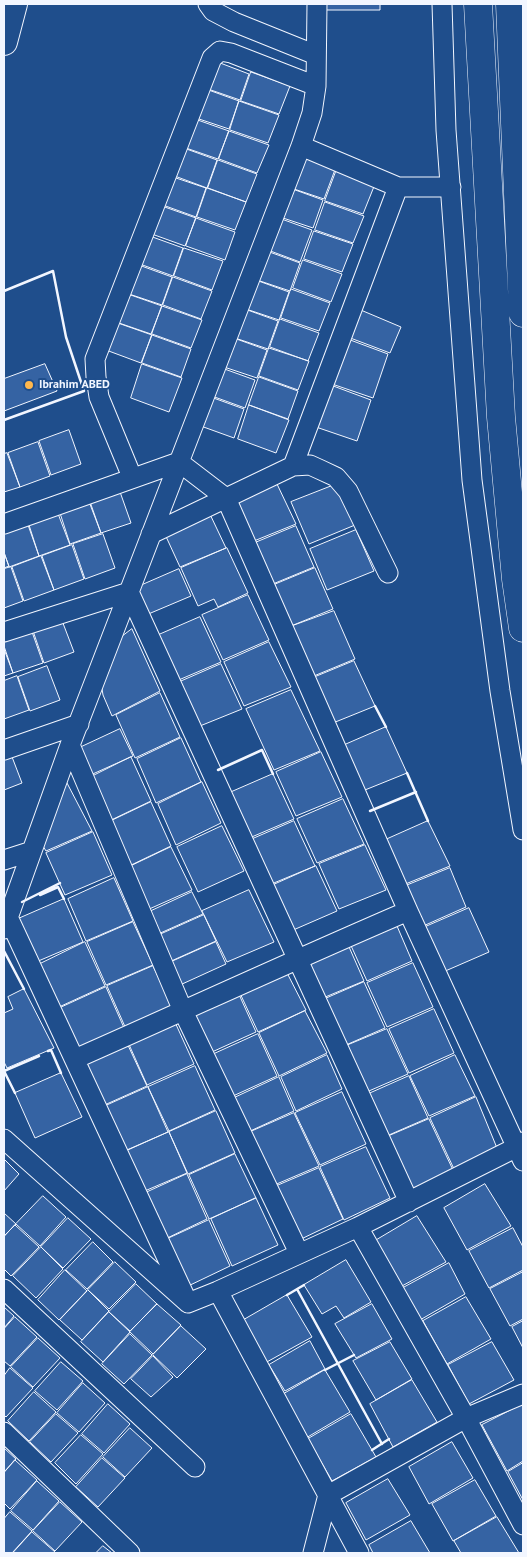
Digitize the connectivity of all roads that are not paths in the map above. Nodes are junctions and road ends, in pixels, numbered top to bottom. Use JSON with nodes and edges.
{"nodes":[{"id":1,"x":14,"y":4,"type":"edge"},
{"id":2,"x":208,"y":4,"type":"edge"},
{"id":3,"x":316,"y":4,"type":"edge"},
{"id":4,"x":442,"y":4,"type":"edge"},
{"id":5,"x":478,"y":4,"type":"edge"},
{"id":6,"x":510,"y":4,"type":"edge"},
{"id":7,"x":4,"y":42,"type":"edge"},
{"id":8,"x":316,"y":55,"type":"junction"},
{"id":9,"x":316,"y":86,"type":"junction"},
{"id":10,"x":301,"y":146,"type":"junction"},
{"id":11,"x":451,"y":186,"type":"junction"},
{"id":12,"x":398,"y":187,"type":"junction"},
{"id":13,"x":523,"y":313,"type":"edge"},
{"id":14,"x":179,"y":462,"type":"junction"},
{"id":15,"x":293,"y":466,"type":"junction"},
{"id":16,"x":132,"y":478,"type":"junction"},
{"id":17,"x":226,"y":498,"type":"junction"},
{"id":18,"x":4,"y":524,"type":"edge"},
{"id":19,"x":151,"y":534,"type":"junction"},
{"id":20,"x":388,"y":573,"type":"dead end"},
{"id":21,"x":129,"y":592,"type":"junction"},
{"id":22,"x":523,"y":628,"type":"edge"},
{"id":23,"x":4,"y":632,"type":"edge"},
{"id":24,"x":79,"y":724,"type":"junction"},
{"id":25,"x":70,"y":745,"type":"junction"},
{"id":26,"x":4,"y":750,"type":"edge"},
{"id":27,"x":523,"y":830,"type":"edge"},
{"id":28,"x":32,"y":851,"type":"junction"},
{"id":29,"x":4,"y":860,"type":"edge"},
{"id":30,"x":408,"y":911,"type":"junction"},
{"id":31,"x":6,"y":923,"type":"edge"},
{"id":32,"x":296,"y":959,"type":"junction"},
{"id":33,"x":183,"y":1011,"type":"junction"},
{"id":34,"x":75,"y":1059,"type":"junction"},
{"id":35,"x":4,"y":1139,"type":"edge"},
{"id":36,"x":521,"y":1150,"type":"edge"},
{"id":37,"x":408,"y":1202,"type":"junction"},
{"id":38,"x":358,"y":1227,"type":"junction"},
{"id":39,"x":299,"y":1252,"type":"junction"},
{"id":40,"x":4,"y":1289,"type":"edge"},
{"id":41,"x":218,"y":1291,"type":"junction"},
{"id":42,"x":188,"y":1302,"type":"junction"},
{"id":43,"x":523,"y":1394,"type":"edge"},
{"id":44,"x":466,"y":1418,"type":"junction"},
{"id":45,"x":4,"y":1432,"type":"edge"},
{"id":46,"x":195,"y":1467,"type":"dead end"},
{"id":47,"x":328,"y":1495,"type":"junction"},
{"id":48,"x":523,"y":1525,"type":"edge"},
{"id":49,"x":130,"y":1553,"type":"edge"},
{"id":50,"x":313,"y":1553,"type":"edge"},
{"id":51,"x":359,"y":1553,"type":"edge"}],
"edges":[{"from":1,"to":7,"type":"main road"},
{"from":2,"to":8,"type":"street"},
{"from":3,"to":8,"type":"street"},
{"from":4,"to":11,"type":"street"},
{"from":5,"to":22,"type":"highway"},
{"from":6,"to":13,"type":"highway"},
{"from":8,"to":9,"type":"street"},
{"from":9,"to":10,"type":"street"},
{"from":9,"to":16,"type":"street"},
{"from":10,"to":12,"type":"street"},
{"from":10,"to":14,"type":"street"},
{"from":11,"to":12,"type":"street"},
{"from":11,"to":27,"type":"street"},
{"from":12,"to":15,"type":"street"},
{"from":14,"to":16,"type":"street"},
{"from":14,"to":17,"type":"street"},
{"from":14,"to":19,"type":"street"},
{"from":15,"to":17,"type":"street"},
{"from":15,"to":20,"type":"street"},
{"from":16,"to":18,"type":"street"},
{"from":17,"to":19,"type":"street"},
{"from":17,"to":30,"type":"street"},
{"from":19,"to":21,"type":"street"},
{"from":21,"to":23,"type":"street"},
{"from":21,"to":24,"type":"street"},
{"from":21,"to":32,"type":"street"},
{"from":24,"to":25,"type":"street"},
{"from":24,"to":26,"type":"street"},
{"from":25,"to":28,"type":"street"},
{"from":25,"to":33,"type":"street"},
{"from":28,"to":29,"type":"street"},
{"from":28,"to":31,"type":"street"},
{"from":30,"to":32,"type":"street"},
{"from":30,"to":36,"type":"street"},
{"from":31,"to":34,"type":"street"},
{"from":32,"to":33,"type":"street"},
{"from":32,"to":37,"type":"street"},
{"from":33,"to":34,"type":"street"},
{"from":33,"to":39,"type":"street"},
{"from":34,"to":42,"type":"street"},
{"from":35,"to":42,"type":"street"},
{"from":36,"to":37,"type":"street"},
{"from":37,"to":38,"type":"street"},
{"from":38,"to":39,"type":"street"},
{"from":38,"to":44,"type":"street"},
{"from":39,"to":41,"type":"street"},
{"from":40,"to":46,"type":"street"},
{"from":41,"to":42,"type":"street"},
{"from":41,"to":47,"type":"street"},
{"from":43,"to":44,"type":"street"},
{"from":44,"to":47,"type":"street"},
{"from":44,"to":48,"type":"street"},
{"from":45,"to":49,"type":"street"},
{"from":47,"to":50,"type":"street"},
{"from":47,"to":51,"type":"street"}]}
